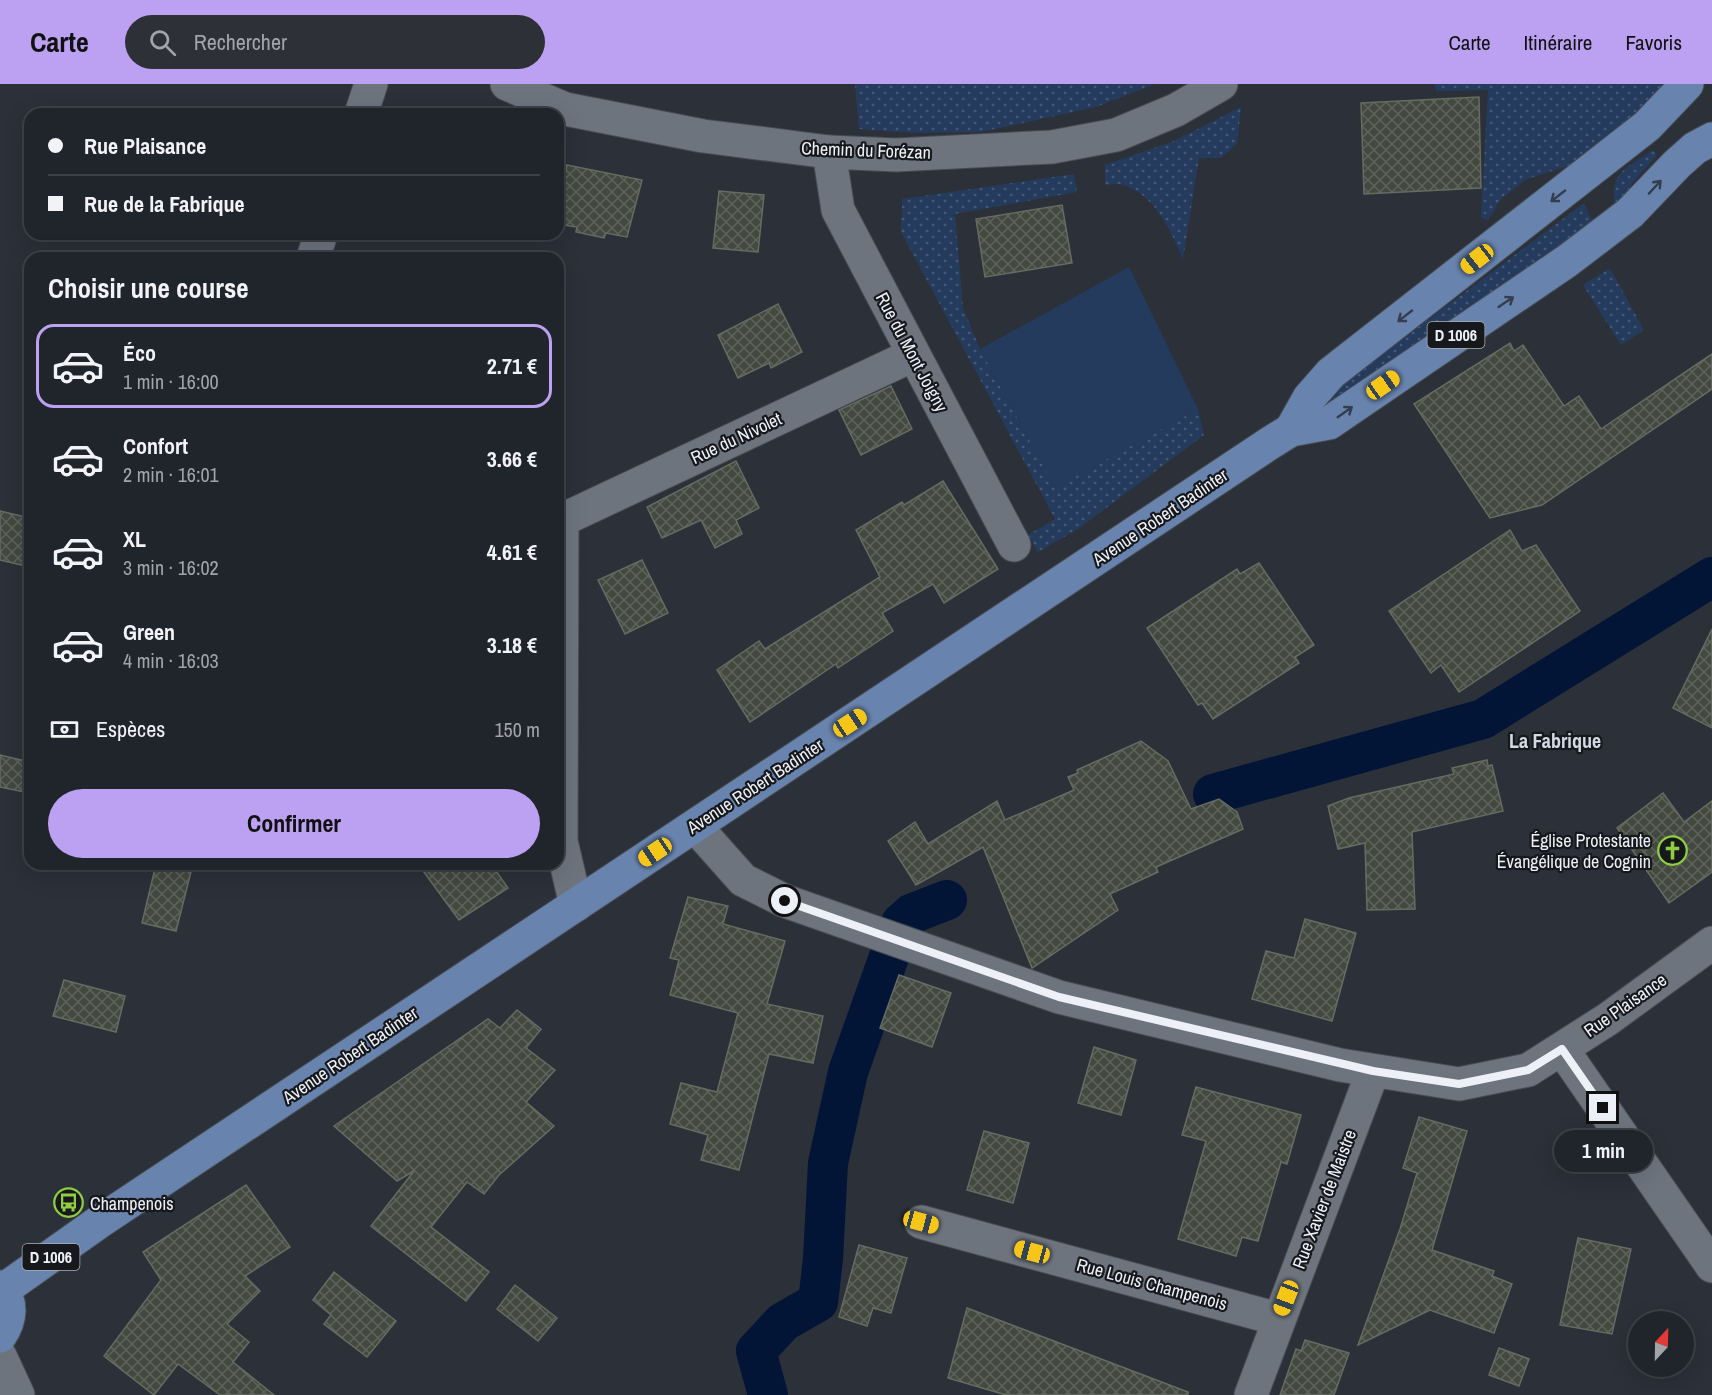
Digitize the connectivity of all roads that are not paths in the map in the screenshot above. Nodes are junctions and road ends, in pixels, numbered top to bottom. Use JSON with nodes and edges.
{"nodes":[{"id":1,"x":371,"y":84,"type":"edge"},
{"id":2,"x":507,"y":84,"type":"edge"},
{"id":3,"x":1221,"y":84,"type":"edge"},
{"id":4,"x":1687,"y":84,"type":"edge"},
{"id":5,"x":363,"y":108,"type":"edge"},
{"id":6,"x":563,"y":108,"type":"edge"},
{"id":7,"x":564,"y":109,"type":"edge"},
{"id":8,"x":1712,"y":139,"type":"edge"},
{"id":9,"x":829,"y":152,"type":"junction"},
{"id":10,"x":913,"y":355,"type":"junction"},
{"id":11,"x":1291,"y":430,"type":"junction"},
{"id":12,"x":564,"y":517,"type":"edge"},
{"id":13,"x":1014,"y":545,"type":"dead end"},
{"id":14,"x":695,"y":826,"type":"junction"},
{"id":15,"x":564,"y":854,"type":"edge"},
{"id":16,"x":576,"y":905,"type":"junction"},
{"id":17,"x":1712,"y":943,"type":"edge"},
{"id":18,"x":1562,"y":1049,"type":"junction"},
{"id":19,"x":1373,"y":1071,"type":"junction"},
{"id":20,"x":921,"y":1222,"type":"dead end"},
{"id":21,"x":1712,"y":1266,"type":"edge"},
{"id":22,"x":1,"y":1289,"type":"edge"},
{"id":23,"x":1278,"y":1319,"type":"junction"},
{"id":24,"x":0,"y":1336,"type":"edge"},
{"id":25,"x":0,"y":1356,"type":"edge"},
{"id":26,"x":18,"y":1395,"type":"edge"},
{"id":27,"x":1251,"y":1395,"type":"edge"}],
"edges":[{"from":1,"to":5,"type":"street"},
{"from":2,"to":6,"type":"street","name":"Chemin du Forézan"},
{"from":3,"to":9,"type":"street","name":"Chemin du Forézan"},
{"from":4,"to":11,"type":"main road","number":"D 1006","one_way":true},
{"from":7,"to":9,"type":"street","name":"Chemin du Forézan"},
{"from":11,"to":8,"type":"main road","number":"D 1006","one_way":true},
{"from":9,"to":10,"type":"street","name":"Rue du Mont Joigny"},
{"from":10,"to":12,"type":"street","name":"Rue du Nivolet"},
{"from":10,"to":13,"type":"street","name":"Rue du Mont Joigny"},
{"from":11,"to":14,"type":"main road","name":"Avenue Robert Badinter","number":"D 1006"},
{"from":14,"to":16,"type":"main road","name":"Avenue Robert Badinter","number":"D 1006"},
{"from":14,"to":19,"type":"street","name":"Rue Plaisance"},
{"from":15,"to":16,"type":"street"},
{"from":16,"to":22,"type":"main road","name":"Avenue Robert Badinter","number":"D 1006"},
{"from":17,"to":18,"type":"street","name":"Rue Plaisance"},
{"from":18,"to":19,"type":"street","name":"Rue Plaisance"},
{"from":18,"to":21,"type":"street"},
{"from":19,"to":23,"type":"street","name":"Rue Xavier de Maistre"},
{"from":20,"to":23,"type":"street","name":"Rue Louis Champenois"},
{"from":22,"to":24,"type":"main road"},
{"from":23,"to":27,"type":"street","name":"Rue Xavier de Maistre"},
{"from":25,"to":26,"type":"street"}]}
